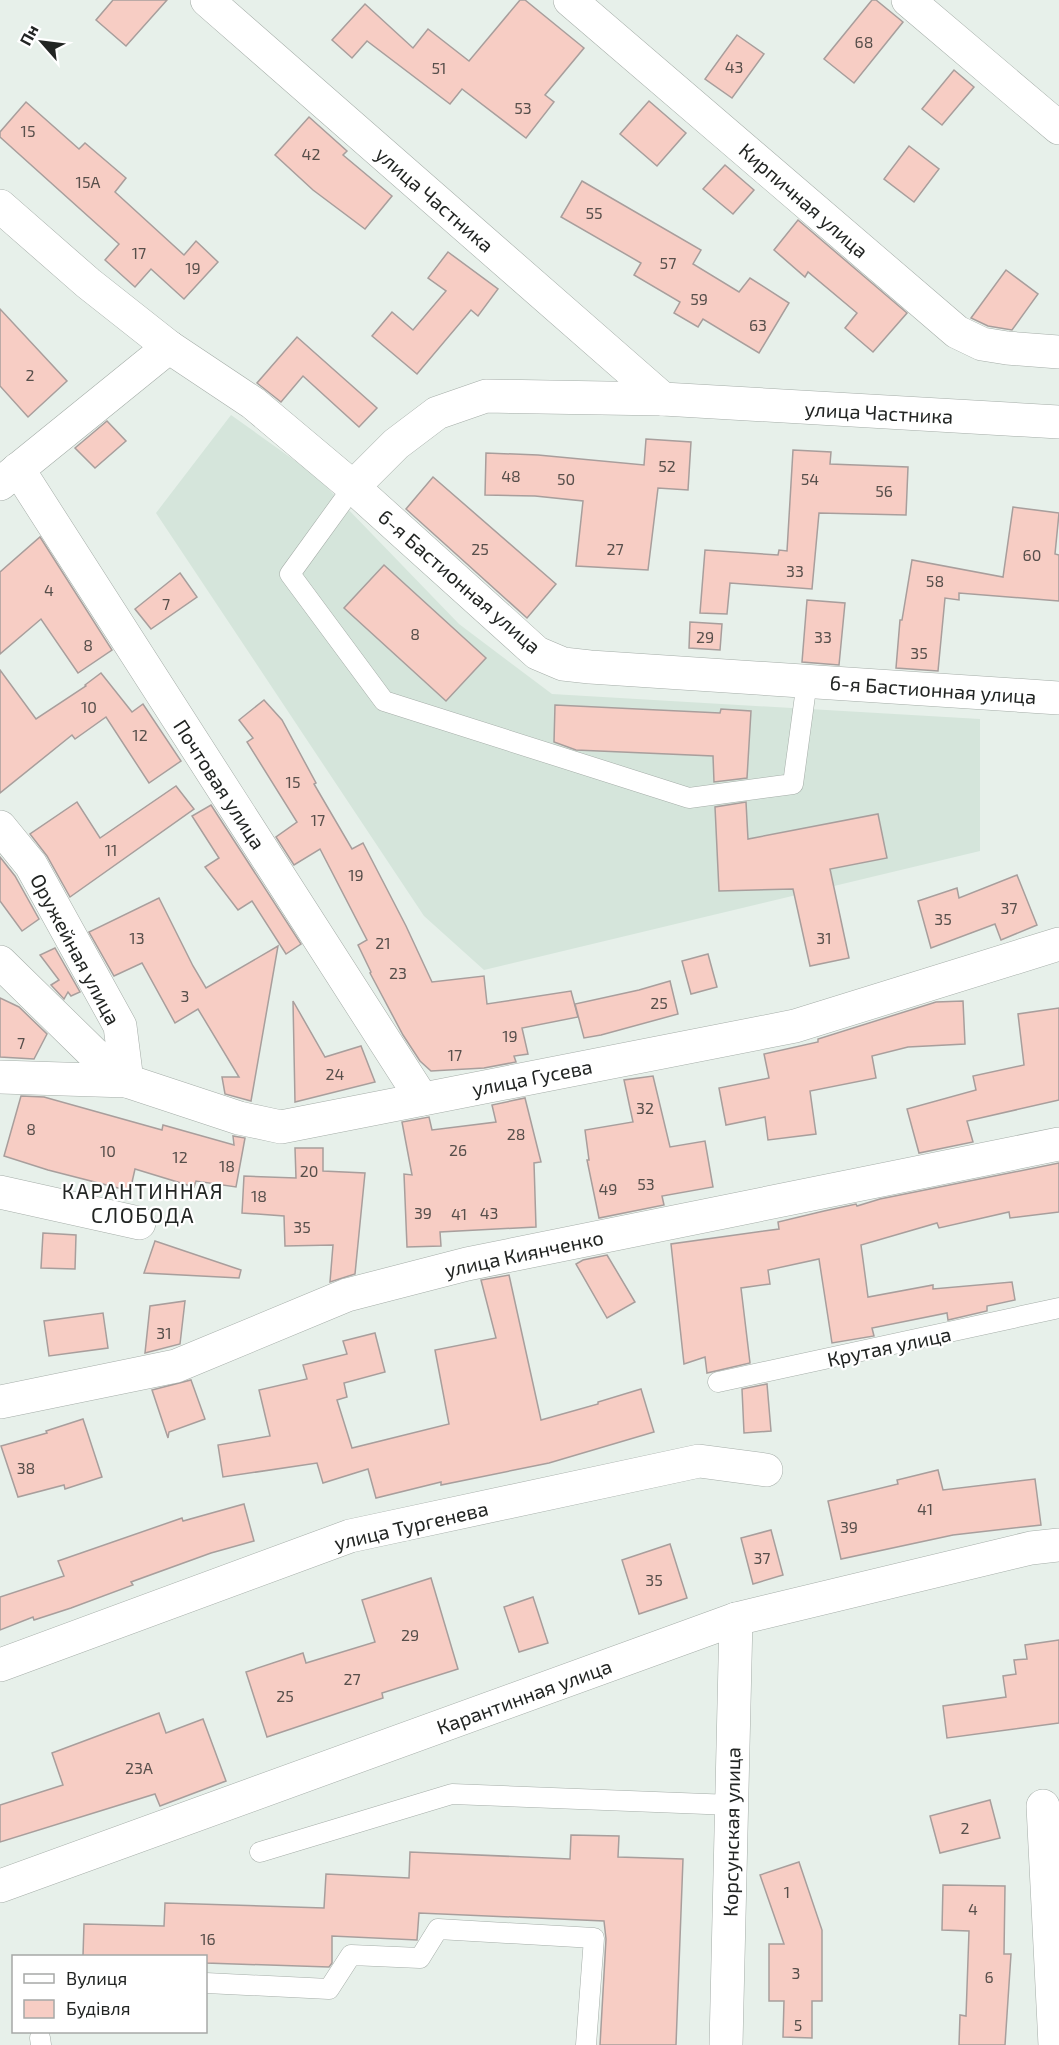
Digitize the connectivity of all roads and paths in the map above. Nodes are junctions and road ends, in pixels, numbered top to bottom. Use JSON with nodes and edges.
{"nodes":[{"id":1,"x":207,"y":0,"type":"edge"},
{"id":2,"x":570,"y":0,"type":"edge"},
{"id":3,"x":908,"y":0,"type":"edge"},
{"id":4,"x":1059,"y":128,"type":"edge"},
{"id":5,"x":0,"y":206,"type":"edge"},
{"id":6,"x":169,"y":346,"type":"junction"},
{"id":7,"x":1059,"y":352,"type":"edge"},
{"id":8,"x":663,"y":399,"type":"junction"},
{"id":9,"x":1059,"y":423,"type":"edge"},
{"id":10,"x":9,"y":477,"type":"edge"},
{"id":11,"x":353,"y":487,"type":"junction"},
{"id":12,"x":807,"y":681,"type":"junction"},
{"id":13,"x":1059,"y":698,"type":"edge"},
{"id":14,"x":0,"y":827,"type":"edge"},
{"id":15,"x":1059,"y":944,"type":"edge"},
{"id":16,"x":0,"y":962,"type":"edge"},
{"id":17,"x":0,"y":1077,"type":"edge"},
{"id":18,"x":127,"y":1081,"type":"junction"},
{"id":19,"x":422,"y":1099,"type":"junction"},
{"id":20,"x":1059,"y":1144,"type":"edge"},
{"id":21,"x":0,"y":1192,"type":"edge"},
{"id":22,"x":139,"y":1223,"type":"dead end"},
{"id":23,"x":1059,"y":1308,"type":"edge"},
{"id":24,"x":718,"y":1382,"type":"dead end"},
{"id":25,"x":0,"y":1402,"type":"edge"},
{"id":26,"x":766,"y":1470,"type":"dead end"},
{"id":27,"x":1059,"y":1545,"type":"edge"},
{"id":28,"x":736,"y":1619,"type":"junction"},
{"id":29,"x":0,"y":1665,"type":"edge"},
{"id":30,"x":732,"y":1804,"type":"junction"},
{"id":31,"x":1043,"y":1806,"type":"dead end"},
{"id":32,"x":260,"y":1852,"type":"dead end"},
{"id":33,"x":0,"y":1886,"type":"edge"},
{"id":34,"x":207,"y":1983,"type":"edge"},
{"id":35,"x":586,"y":2045,"type":"edge"},
{"id":36,"x":726,"y":2045,"type":"edge"},
{"id":37,"x":1055,"y":2045,"type":"edge"}],
"edges":[{"from":1,"to":8,"type":"street","name":"улица Частника"},
{"from":2,"to":7,"type":"street","name":"Кирпичная улица"},
{"from":3,"to":4,"type":"street"},
{"from":5,"to":6,"type":"street","name":"6-я Бастионная улица"},
{"from":6,"to":10,"type":"street"},
{"from":6,"to":11,"type":"street","name":"6-я Бастионная улица"},
{"from":8,"to":9,"type":"street","name":"улица Частника"},
{"from":8,"to":11,"type":"street","name":"улица Частника"},
{"from":10,"to":19,"type":"street","name":"Почтовая улица"},
{"from":11,"to":12,"type":"street","name":"6-я Бастионная улица"},
{"from":11,"to":12,"type":"lane"},
{"from":12,"to":13,"type":"street","name":"6-я Бастионная улица"},
{"from":14,"to":18,"type":"street","name":"Оружейная улица"},
{"from":15,"to":19,"type":"street","name":"улица Гусева"},
{"from":16,"to":18,"type":"street"},
{"from":17,"to":18,"type":"street","name":"улица Гусева"},
{"from":18,"to":19,"type":"street","name":"улица Гусева"},
{"from":20,"to":25,"type":"street","name":"улица Киянченко"},
{"from":21,"to":22,"type":"street"},
{"from":23,"to":24,"type":"lane","name":"Крутая улица"},
{"from":26,"to":29,"type":"street","name":"улица Тургенева"},
{"from":27,"to":28,"type":"street","name":"Карантинная улица"},
{"from":28,"to":30,"type":"street","name":"Корсунская улица"},
{"from":28,"to":33,"type":"street","name":"Карантинная улица"},
{"from":30,"to":32,"type":"lane"},
{"from":30,"to":36,"type":"street","name":"Корсунская улица"},
{"from":31,"to":37,"type":"street"},
{"from":34,"to":35,"type":"lane"}]}
